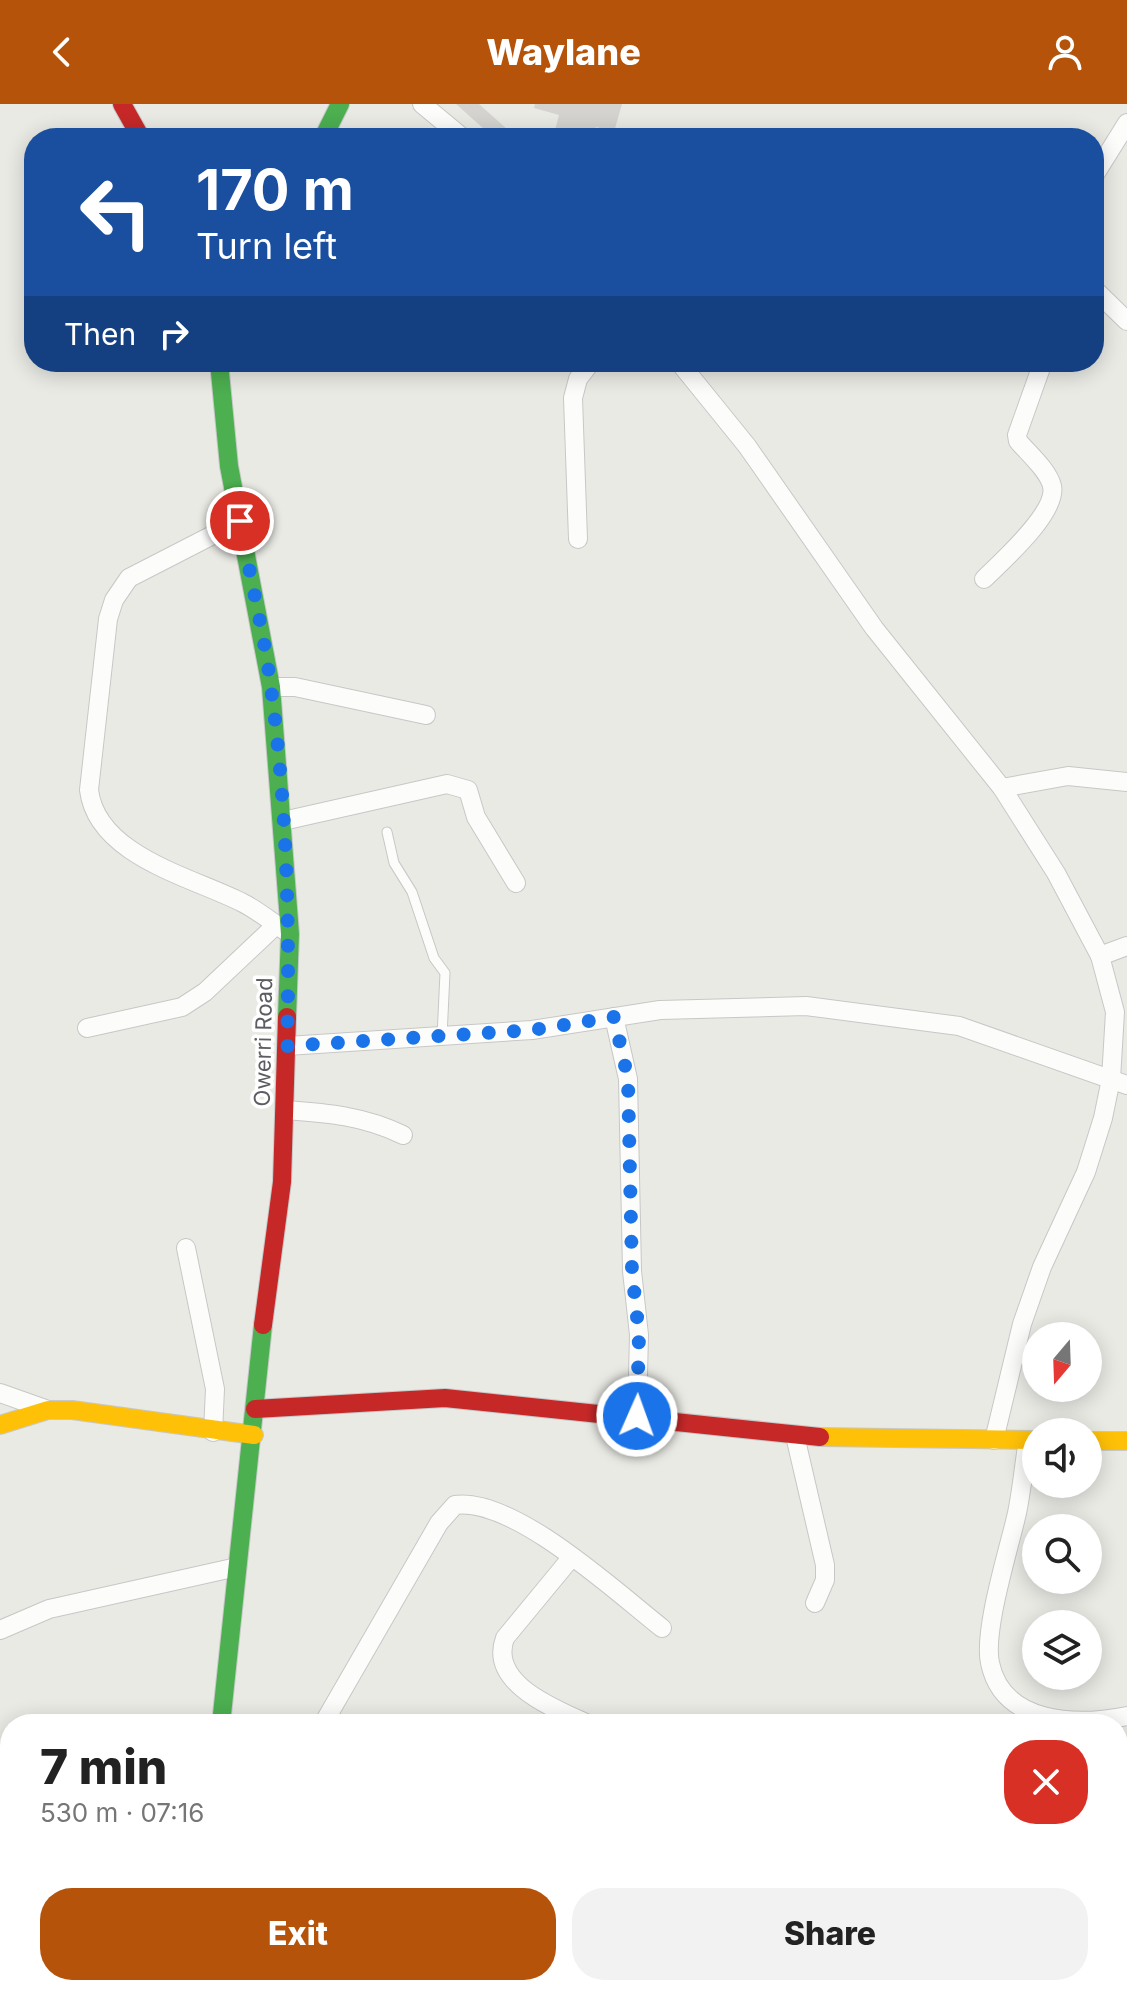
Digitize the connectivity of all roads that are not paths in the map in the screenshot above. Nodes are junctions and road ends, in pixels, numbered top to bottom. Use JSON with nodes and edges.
{"nodes":[{"id":1,"x":122,"y":104,"type":"edge"},
{"id":2,"x":340,"y":104,"type":"edge"},
{"id":3,"x":422,"y":104,"type":"edge"},
{"id":4,"x":1127,"y":123,"type":"edge"},
{"id":5,"x":135,"y":128,"type":"edge"},
{"id":6,"x":328,"y":128,"type":"edge"},
{"id":7,"x":451,"y":128,"type":"edge"},
{"id":8,"x":1104,"y":160,"type":"edge"},
{"id":9,"x":1104,"y":299,"type":"edge"},
{"id":10,"x":1127,"y":321,"type":"edge"},
{"id":11,"x":220,"y":372,"type":"edge"},
{"id":12,"x":583,"y":372,"type":"edge"},
{"id":13,"x":689,"y":372,"type":"edge"},
{"id":14,"x":1039,"y":372,"type":"edge"},
{"id":15,"x":240,"y":521,"type":"junction"},
{"id":16,"x":578,"y":539,"type":"dead end"},
{"id":17,"x":984,"y":579,"type":"dead end"},
{"id":18,"x":271,"y":687,"type":"junction"},
{"id":19,"x":426,"y":715,"type":"dead end"},
{"id":20,"x":1127,"y":782,"type":"edge"},
{"id":21,"x":1002,"y":788,"type":"junction"},
{"id":22,"x":283,"y":821,"type":"junction"},
{"id":23,"x":387,"y":832,"type":"dead end"},
{"id":24,"x":516,"y":883,"type":"dead end"},
{"id":25,"x":283,"y":930,"type":"junction"},
{"id":26,"x":1127,"y":946,"type":"edge"},
{"id":27,"x":1100,"y":956,"type":"junction"},
{"id":28,"x":614,"y":1017,"type":"junction"},
{"id":29,"x":87,"y":1028,"type":"dead end"},
{"id":30,"x":442,"y":1037,"type":"junction"},
{"id":31,"x":287,"y":1046,"type":"junction"},
{"id":32,"x":1119,"y":1082,"type":"edge"},
{"id":33,"x":285,"y":1110,"type":"junction"},
{"id":34,"x":403,"y":1135,"type":"dead end"},
{"id":35,"x":186,"y":1248,"type":"dead end"},
{"id":36,"x":0,"y":1393,"type":"edge"},
{"id":37,"x":255,"y":1409,"type":"junction"},
{"id":38,"x":48,"y":1410,"type":"junction"},
{"id":39,"x":637,"y":1416,"type":"junction"},
{"id":40,"x":0,"y":1425,"type":"edge"},
{"id":41,"x":213,"y":1432,"type":"junction"},
{"id":42,"x":254,"y":1435,"type":"junction"},
{"id":43,"x":795,"y":1436,"type":"junction"},
{"id":44,"x":994,"y":1440,"type":"junction"},
{"id":45,"x":1022,"y":1440,"type":"edge"},
{"id":46,"x":1102,"y":1441,"type":"edge"},
{"id":47,"x":1127,"y":1441,"type":"edge"},
{"id":48,"x":1022,"y":1486,"type":"edge"},
{"id":49,"x":571,"y":1558,"type":"junction"},
{"id":50,"x":237,"y":1567,"type":"junction"},
{"id":51,"x":815,"y":1603,"type":"dead end"},
{"id":52,"x":662,"y":1628,"type":"dead end"},
{"id":53,"x":0,"y":1630,"type":"edge"},
{"id":54,"x":222,"y":1714,"type":"edge"},
{"id":55,"x":329,"y":1714,"type":"edge"},
{"id":56,"x":568,"y":1714,"type":"edge"},
{"id":57,"x":1038,"y":1714,"type":"edge"}],
"edges":[{"from":1,"to":5,"type":"main road"},
{"from":2,"to":6,"type":"main road"},
{"from":3,"to":7,"type":"street"},
{"from":4,"to":8,"type":"street"},
{"from":9,"to":10,"type":"street"},
{"from":11,"to":15,"type":"main road","name":"Owerri Road"},
{"from":12,"to":16,"type":"street"},
{"from":13,"to":21,"type":"street"},
{"from":14,"to":17,"type":"street"},
{"from":15,"to":18,"type":"main road","name":"Owerri Road"},
{"from":15,"to":25,"type":"street"},
{"from":18,"to":19,"type":"street"},
{"from":18,"to":22,"type":"main road","name":"Owerri Road"},
{"from":20,"to":21,"type":"street"},
{"from":21,"to":27,"type":"street"},
{"from":22,"to":24,"type":"street"},
{"from":22,"to":25,"type":"main road","name":"Owerri Road"},
{"from":23,"to":30,"type":"lane"},
{"from":25,"to":29,"type":"street"},
{"from":25,"to":31,"type":"main road","name":"Owerri Road"},
{"from":26,"to":27,"type":"street"},
{"from":27,"to":32,"type":"street"},
{"from":28,"to":30,"type":"street"},
{"from":28,"to":32,"type":"street"},
{"from":28,"to":39,"type":"street"},
{"from":30,"to":31,"type":"street"},
{"from":31,"to":33,"type":"main road","name":"Owerri Road"},
{"from":32,"to":44,"type":"street"},
{"from":33,"to":34,"type":"street"},
{"from":33,"to":37,"type":"main road","name":"Owerri Road"},
{"from":35,"to":41,"type":"street"},
{"from":36,"to":38,"type":"street"},
{"from":37,"to":39,"type":"main road"},
{"from":37,"to":42,"type":"main road","name":"Owerri Road"},
{"from":38,"to":40,"type":"main road"},
{"from":38,"to":41,"type":"main road"},
{"from":39,"to":43,"type":"main road"},
{"from":41,"to":42,"type":"main road"},
{"from":42,"to":50,"type":"main road","name":"Owerri Road"},
{"from":43,"to":44,"type":"main road"},
{"from":43,"to":51,"type":"street"},
{"from":44,"to":45,"type":"main road"},
{"from":46,"to":47,"type":"main road"},
{"from":48,"to":57,"type":"street"},
{"from":49,"to":52,"type":"street"},
{"from":49,"to":55,"type":"street"},
{"from":49,"to":56,"type":"street"},
{"from":50,"to":53,"type":"street"},
{"from":50,"to":54,"type":"main road","name":"Owerri Road"}]}
